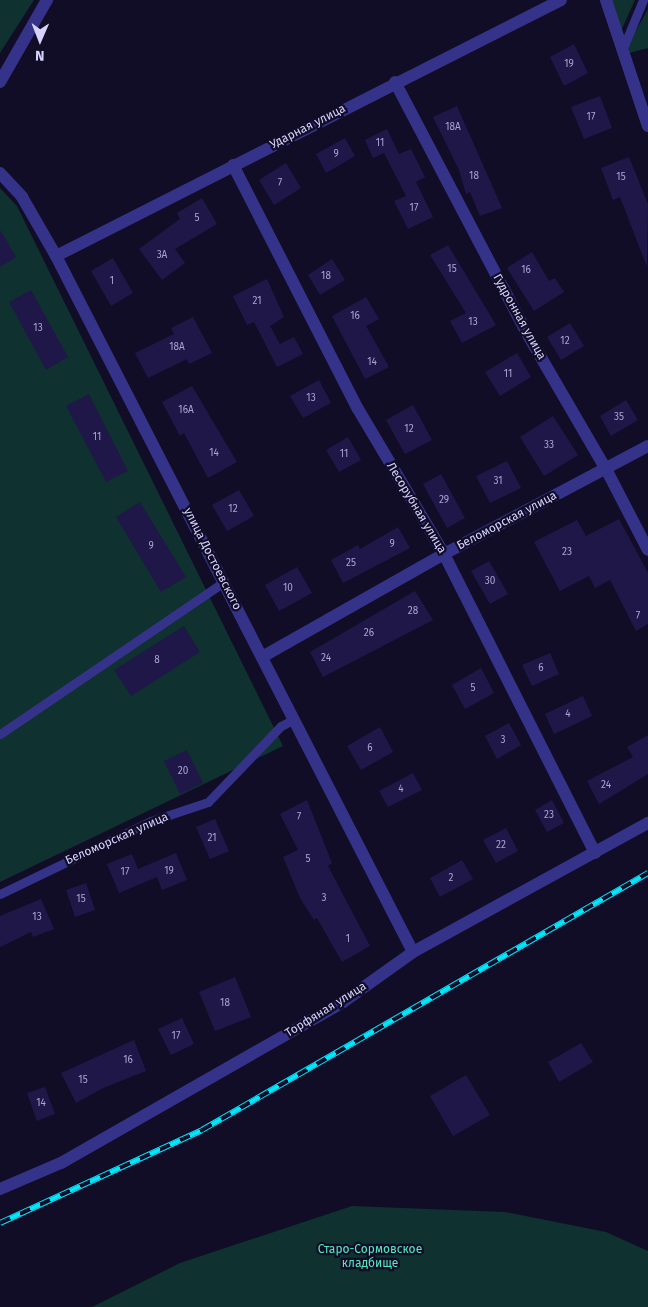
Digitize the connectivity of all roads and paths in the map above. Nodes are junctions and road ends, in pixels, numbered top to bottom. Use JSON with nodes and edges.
{"nodes":[{"id":1,"x":47,"y":0,"type":"edge"},
{"id":2,"x":561,"y":0,"type":"edge"},
{"id":3,"x":606,"y":0,"type":"edge"},
{"id":4,"x":643,"y":0,"type":"edge"},
{"id":5,"x":623,"y":50,"type":"junction"},
{"id":6,"x":0,"y":82,"type":"edge"},
{"id":7,"x":395,"y":82,"type":"junction"},
{"id":8,"x":648,"y":126,"type":"edge"},
{"id":9,"x":233,"y":165,"type":"junction"},
{"id":10,"x":0,"y":173,"type":"edge"},
{"id":11,"x":56,"y":256,"type":"junction"},
{"id":12,"x":648,"y":446,"type":"edge"},
{"id":13,"x":606,"y":468,"type":"junction"},
{"id":14,"x":648,"y":550,"type":"edge"},
{"id":15,"x":444,"y":554,"type":"junction"},
{"id":16,"x":224,"y":582,"type":"junction"},
{"id":17,"x":262,"y":657,"type":"junction"},
{"id":18,"x":294,"y":719,"type":"junction"},
{"id":19,"x":0,"y":734,"type":"edge"},
{"id":20,"x":648,"y":823,"type":"edge"},
{"id":21,"x":595,"y":852,"type":"junction"},
{"id":22,"x":0,"y":894,"type":"edge"},
{"id":23,"x":413,"y":952,"type":"junction"},
{"id":24,"x":0,"y":1189,"type":"edge"}],
"edges":[{"from":1,"to":6,"type":"street"},
{"from":2,"to":7,"type":"street","name":"Ударная улица"},
{"from":3,"to":5,"type":"street"},
{"from":4,"to":5,"type":"lane"},
{"from":5,"to":8,"type":"street"},
{"from":7,"to":9,"type":"street","name":"Ударная улица"},
{"from":7,"to":13,"type":"street","name":"Гудронная улица"},
{"from":9,"to":11,"type":"street","name":"Ударная улица"},
{"from":9,"to":15,"type":"street","name":"Лесорубная улица"},
{"from":10,"to":11,"type":"street","name":"улица Достоевского"},
{"from":11,"to":16,"type":"street","name":"улица Достоевского"},
{"from":12,"to":13,"type":"street","name":"Беломорская улица"},
{"from":13,"to":14,"type":"street","name":"Гудронная улица"},
{"from":13,"to":15,"type":"street","name":"Беломорская улица"},
{"from":15,"to":17,"type":"street","name":"Беломорская улица"},
{"from":15,"to":21,"type":"street","name":"Лесорубная улица"},
{"from":16,"to":17,"type":"street","name":"улица Достоевского"},
{"from":16,"to":19,"type":"lane"},
{"from":17,"to":18,"type":"street","name":"улица Достоевского"},
{"from":18,"to":22,"type":"lane","name":"Беломорская улица"},
{"from":18,"to":23,"type":"street","name":"улица Достоевского"},
{"from":20,"to":21,"type":"street","name":"Торфяная улица"},
{"from":21,"to":23,"type":"street","name":"Торфяная улица"},
{"from":23,"to":24,"type":"street","name":"Торфяная улица"}]}
